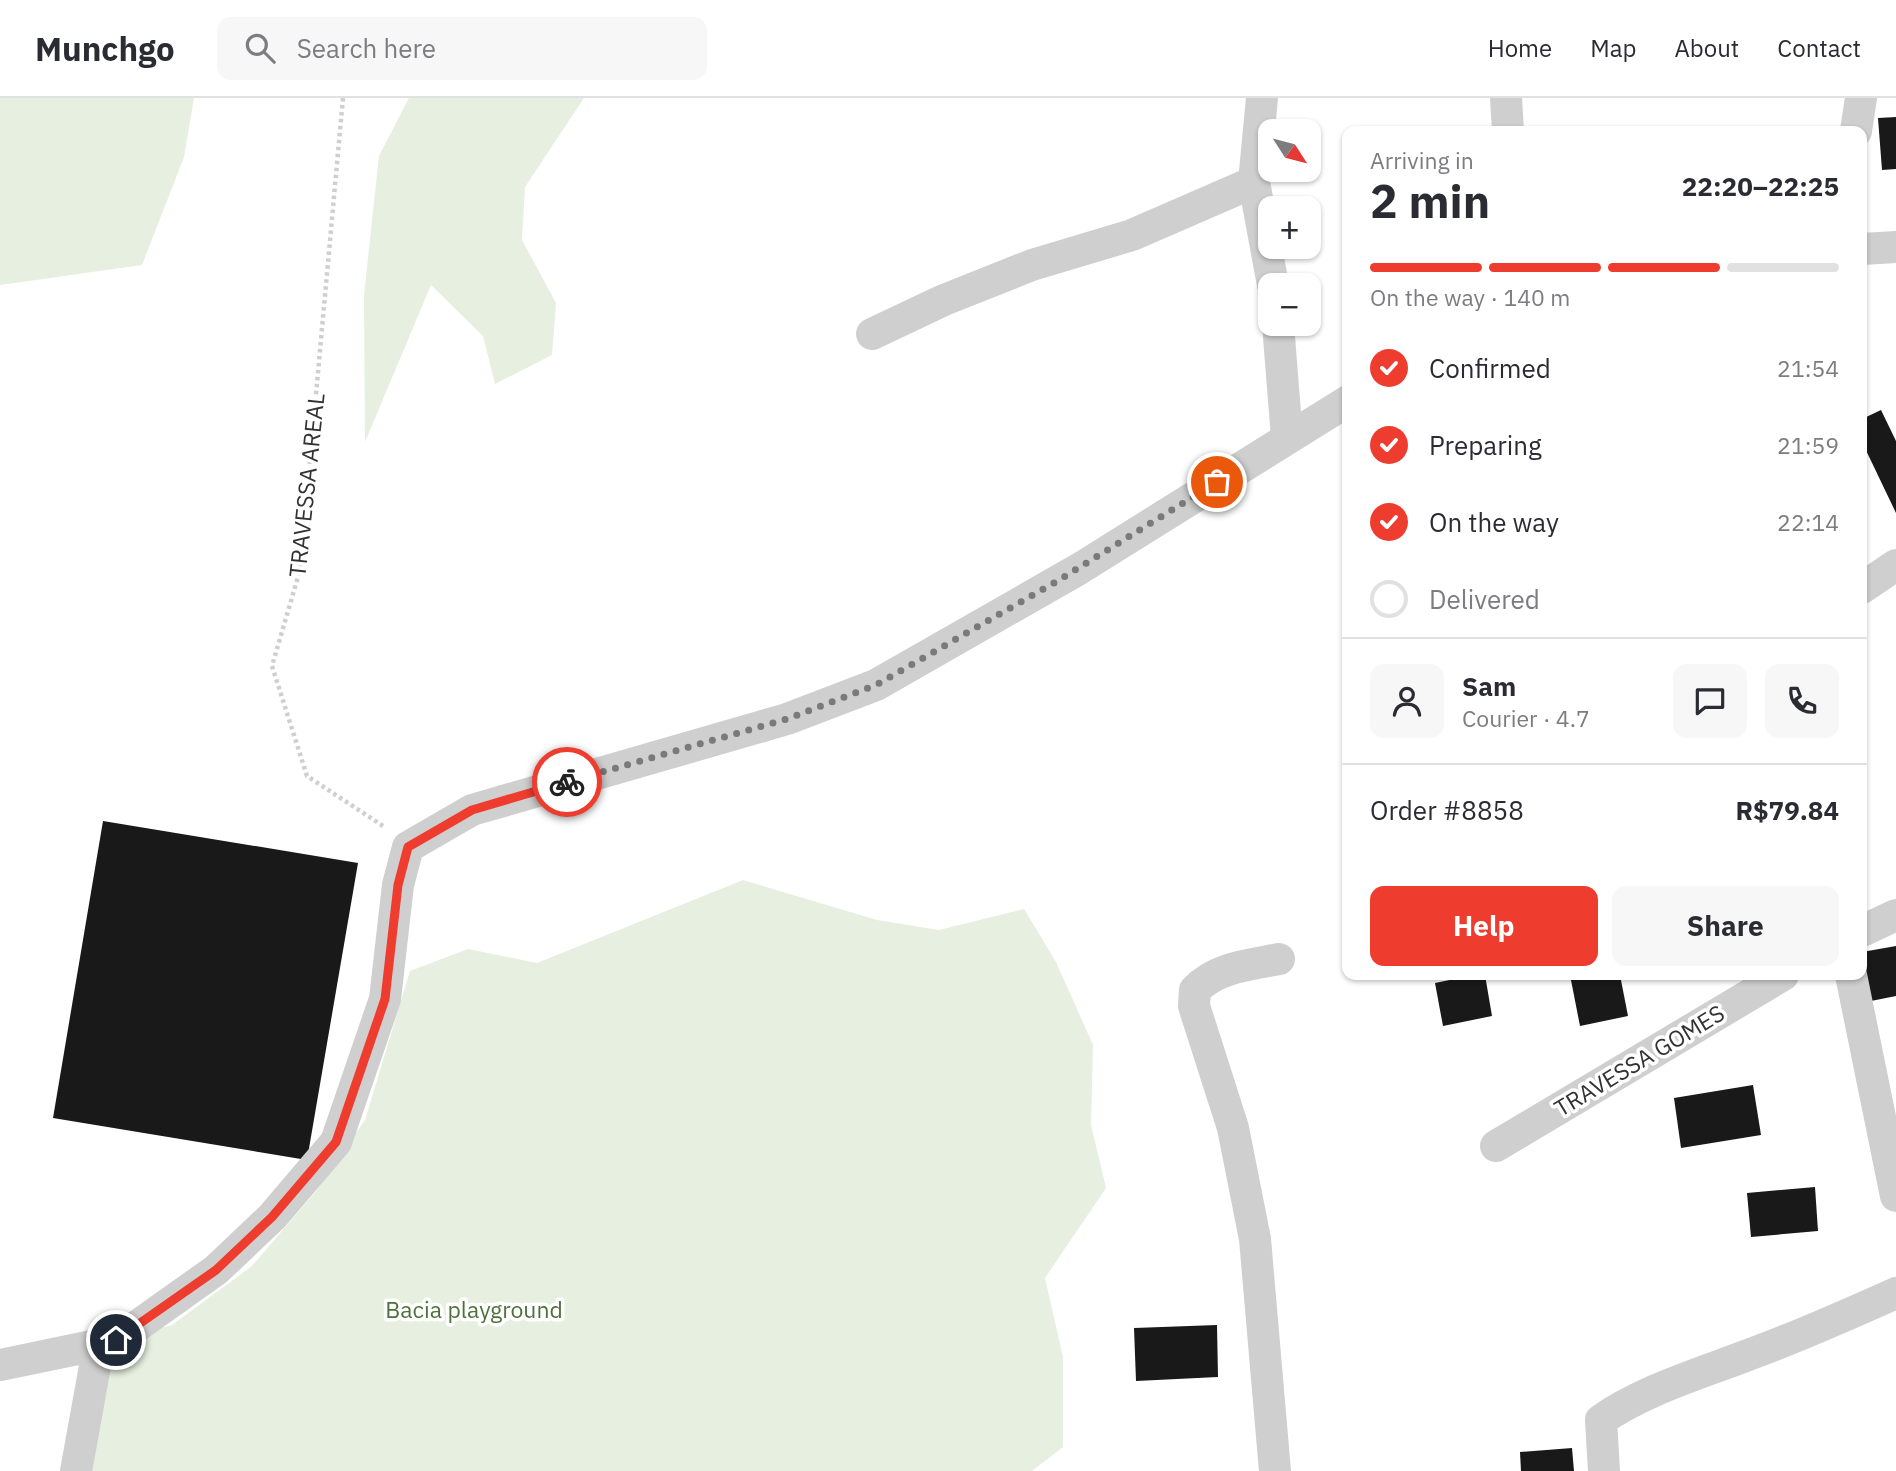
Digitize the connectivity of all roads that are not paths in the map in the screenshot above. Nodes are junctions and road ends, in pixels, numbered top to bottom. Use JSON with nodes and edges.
{"nodes":[{"id":1,"x":1262,"y":98,"type":"edge"},
{"id":2,"x":1506,"y":98,"type":"edge"},
{"id":3,"x":1861,"y":98,"type":"edge"},
{"id":4,"x":1508,"y":126,"type":"edge"},
{"id":5,"x":1857,"y":126,"type":"edge"},
{"id":6,"x":1254,"y":182,"type":"junction"},
{"id":7,"x":1896,"y":247,"type":"edge"},
{"id":8,"x":1867,"y":248,"type":"edge"},
{"id":9,"x":1271,"y":273,"type":"edge"},
{"id":10,"x":872,"y":334,"type":"dead end"},
{"id":11,"x":1279,"y":336,"type":"edge"},
{"id":12,"x":1342,"y":405,"type":"edge"},
{"id":13,"x":1287,"y":438,"type":"junction"},
{"id":14,"x":1896,"y":565,"type":"edge"},
{"id":15,"x":1867,"y":585,"type":"edge"},
{"id":16,"x":1896,"y":915,"type":"edge"},
{"id":17,"x":1867,"y":929,"type":"edge"},
{"id":18,"x":1279,"y":959,"type":"dead end"},
{"id":19,"x":1775,"y":980,"type":"edge"},
{"id":20,"x":1852,"y":980,"type":"edge"},
{"id":21,"x":1496,"y":1146,"type":"dead end"},
{"id":22,"x":1896,"y":1196,"type":"edge"},
{"id":23,"x":1896,"y":1293,"type":"edge"},
{"id":24,"x":99,"y":1344,"type":"junction"},
{"id":25,"x":0,"y":1365,"type":"edge"},
{"id":26,"x":76,"y":1471,"type":"edge"},
{"id":27,"x":1275,"y":1471,"type":"edge"},
{"id":28,"x":1604,"y":1471,"type":"edge"}],
"edges":[{"from":1,"to":6,"type":"street"},
{"from":2,"to":4,"type":"street"},
{"from":3,"to":5,"type":"street"},
{"from":6,"to":9,"type":"street"},
{"from":6,"to":10,"type":"street"},
{"from":7,"to":8,"type":"street"},
{"from":11,"to":13,"type":"street"},
{"from":12,"to":13,"type":"street"},
{"from":13,"to":24,"type":"street"},
{"from":14,"to":15,"type":"street"},
{"from":16,"to":17,"type":"street"},
{"from":18,"to":27,"type":"street"},
{"from":19,"to":21,"type":"street","name":"TRAVESSA GOMES"},
{"from":20,"to":22,"type":"street"},
{"from":23,"to":28,"type":"street"},
{"from":24,"to":25,"type":"street"},
{"from":24,"to":26,"type":"street"}]}
